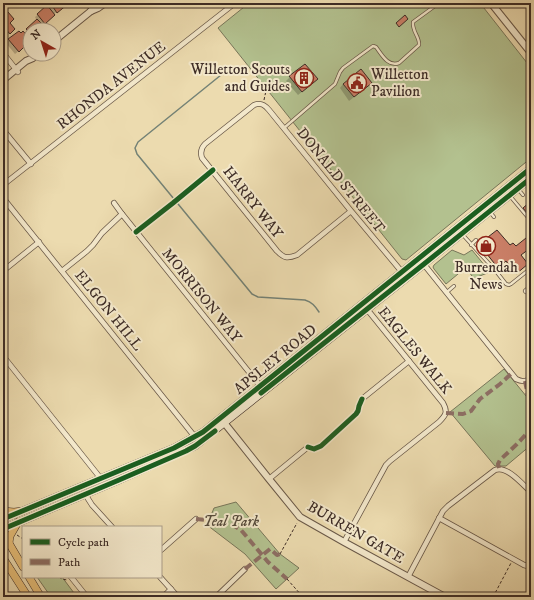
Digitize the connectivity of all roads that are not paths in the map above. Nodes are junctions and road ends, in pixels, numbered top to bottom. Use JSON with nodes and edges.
{"nodes":[{"id":1,"x":97,"y":3,"type":"edge"},
{"id":2,"x":105,"y":3,"type":"edge"},
{"id":3,"x":235,"y":3,"type":"edge"},
{"id":4,"x":438,"y":3,"type":"edge"},
{"id":5,"x":491,"y":3,"type":"edge"},
{"id":6,"x":91,"y":11,"type":"junction"},
{"id":7,"x":62,"y":35,"type":"edge"},
{"id":8,"x":531,"y":52,"type":"edge"},
{"id":9,"x":3,"y":53,"type":"edge"},
{"id":10,"x":25,"y":62,"type":"edge"},
{"id":11,"x":17,"y":71,"type":"junction"},
{"id":12,"x":3,"y":80,"type":"edge"},
{"id":13,"x":3,"y":84,"type":"edge"},
{"id":14,"x":254,"y":105,"type":"joint"},
{"id":15,"x":284,"y":128,"type":"junction"},
{"id":16,"x":3,"y":130,"type":"edge"},
{"id":17,"x":31,"y":164,"type":"junction"},
{"id":18,"x":531,"y":168,"type":"edge"},
{"id":19,"x":531,"y":178,"type":"edge"},
{"id":20,"x":3,"y":185,"type":"edge"},
{"id":21,"x":518,"y":189,"type":"junction"},
{"id":22,"x":510,"y":195,"type":"junction"},
{"id":23,"x":522,"y":195,"type":"dead end"},
{"id":24,"x":3,"y":198,"type":"edge"},
{"id":25,"x":114,"y":203,"type":"dead end"},
{"id":26,"x":351,"y":211,"type":"junction"},
{"id":27,"x":122,"y":214,"type":"junction"},
{"id":28,"x":531,"y":221,"type":"edge"},
{"id":29,"x":462,"y":234,"type":"junction"},
{"id":30,"x":476,"y":240,"type":"dead end"},
{"id":31,"x":39,"y":242,"type":"junction"},
{"id":32,"x":471,"y":244,"type":"junction"},
{"id":33,"x":419,"y":258,"type":"junction"},
{"id":34,"x":424,"y":264,"type":"junction"},
{"id":35,"x":531,"y":268,"type":"edge"},
{"id":36,"x":3,"y":271,"type":"edge"},
{"id":37,"x":62,"y":271,"type":"junction"},
{"id":38,"x":404,"y":275,"type":"junction"},
{"id":39,"x":454,"y":286,"type":"dead end"},
{"id":40,"x":531,"y":287,"type":"edge"},
{"id":41,"x":526,"y":291,"type":"dead end"},
{"id":42,"x":447,"y":292,"type":"junction"},
{"id":43,"x":365,"y":307,"type":"junction"},
{"id":44,"x":3,"y":356,"type":"edge"},
{"id":45,"x":409,"y":361,"type":"junction"},
{"id":46,"x":531,"y":378,"type":"edge"},
{"id":47,"x":262,"y":389,"type":"junction"},
{"id":48,"x":362,"y":399,"type":"dead end"},
{"id":49,"x":223,"y":421,"type":"junction"},
{"id":50,"x":195,"y":437,"type":"junction"},
{"id":51,"x":308,"y":447,"type":"dead end"},
{"id":52,"x":100,"y":479,"type":"junction"},
{"id":53,"x":269,"y":479,"type":"junction"},
{"id":54,"x":531,"y":492,"type":"edge"},
{"id":55,"x":86,"y":494,"type":"junction"},
{"id":56,"x":3,"y":511,"type":"edge"},
{"id":57,"x":22,"y":511,"type":"junction"},
{"id":58,"x":439,"y":518,"type":"junction"},
{"id":59,"x":3,"y":519,"type":"edge"},
{"id":60,"x":196,"y":519,"type":"dead end"},
{"id":61,"x":18,"y":522,"type":"junction"},
{"id":62,"x":111,"y":526,"type":"edge"},
{"id":63,"x":3,"y":529,"type":"edge"},
{"id":64,"x":3,"y":533,"type":"edge"},
{"id":65,"x":344,"y":542,"type":"junction"},
{"id":66,"x":9,"y":543,"type":"junction"},
{"id":67,"x":162,"y":549,"type":"edge"},
{"id":68,"x":3,"y":558,"type":"edge"},
{"id":69,"x":22,"y":565,"type":"edge"},
{"id":70,"x":531,"y":567,"type":"edge"},
{"id":71,"x":245,"y":569,"type":"dead end"},
{"id":72,"x":408,"y":576,"type":"junction"},
{"id":73,"x":30,"y":578,"type":"edge"},
{"id":74,"x":72,"y":578,"type":"edge"},
{"id":75,"x":161,"y":578,"type":"edge"},
{"id":76,"x":171,"y":590,"type":"junction"},
{"id":77,"x":28,"y":597,"type":"edge"},
{"id":78,"x":41,"y":597,"type":"edge"},
{"id":79,"x":87,"y":597,"type":"edge"},
{"id":80,"x":163,"y":597,"type":"edge"},
{"id":81,"x":178,"y":597,"type":"edge"},
{"id":82,"x":216,"y":597,"type":"edge"},
{"id":83,"x":445,"y":597,"type":"edge"}],
"edges":[{"from":1,"to":6,"type":"street"},
{"from":2,"to":6,"type":"street"},
{"from":3,"to":17,"type":"street","name":"RHONDA AVENUE"},
{"from":4,"to":15,"type":"lane"},
{"from":5,"to":8,"type":"street"},
{"from":6,"to":7,"type":"street"},
{"from":9,"to":11,"type":"street"},
{"from":10,"to":11,"type":"street"},
{"from":11,"to":12,"type":"street"},
{"from":11,"to":13,"type":"street"},
{"from":14,"to":15,"type":"street","name":"DONALD STREET"},
{"from":14,"to":26,"type":"street","name":"HARRY WAY"},
{"from":15,"to":26,"type":"street","name":"DONALD STREET"},
{"from":16,"to":17,"type":"street"},
{"from":17,"to":20,"type":"street","name":"RHONDA AVENUE"},
{"from":18,"to":33,"type":"main road","name":"APSLEY ROAD"},
{"from":19,"to":21,"type":"main road","name":"APSLEY ROAD"},
{"from":21,"to":22,"type":"main road","name":"APSLEY ROAD"},
{"from":21,"to":23,"type":"lane"},
{"from":22,"to":28,"type":"lane"},
{"from":22,"to":29,"type":"main road","name":"APSLEY ROAD"},
{"from":24,"to":31,"type":"street","name":"ELGON HILL"},
{"from":25,"to":27,"type":"street","name":"MORRISON WAY"},
{"from":26,"to":38,"type":"street","name":"DONALD STREET"},
{"from":27,"to":37,"type":"street"},
{"from":27,"to":47,"type":"street","name":"MORRISON WAY"},
{"from":29,"to":32,"type":"lane"},
{"from":29,"to":34,"type":"main road","name":"APSLEY ROAD"},
{"from":30,"to":32,"type":"lane"},
{"from":31,"to":36,"type":"street"},
{"from":31,"to":37,"type":"street","name":"ELGON HILL"},
{"from":32,"to":35,"type":"lane"},
{"from":33,"to":34,"type":"street"},
{"from":33,"to":38,"type":"main road","name":"APSLEY ROAD"},
{"from":34,"to":38,"type":"main road","name":"APSLEY ROAD"},
{"from":34,"to":42,"type":"street"},
{"from":37,"to":50,"type":"street","name":"ELGON HILL"},
{"from":38,"to":43,"type":"main road","name":"APSLEY ROAD"},
{"from":39,"to":42,"type":"lane"},
{"from":40,"to":41,"type":"street"},
{"from":42,"to":46,"type":"street"},
{"from":43,"to":45,"type":"street","name":"EAGLES WALK"},
{"from":43,"to":47,"type":"main road","name":"APSLEY ROAD"},
{"from":44,"to":52,"type":"street"},
{"from":45,"to":48,"type":"street"},
{"from":45,"to":65,"type":"street","name":"EAGLES WALK"},
{"from":47,"to":49,"type":"main road","name":"APSLEY ROAD"},
{"from":49,"to":50,"type":"main road","name":"APSLEY ROAD"},
{"from":49,"to":53,"type":"street","name":"BURREN GATE"},
{"from":49,"to":55,"type":"main road","name":"APSLEY ROAD"},
{"from":50,"to":52,"type":"main road","name":"APSLEY ROAD"},
{"from":51,"to":53,"type":"street"},
{"from":52,"to":57,"type":"main road","name":"APSLEY ROAD"},
{"from":53,"to":65,"type":"street","name":"BURREN GATE"},
{"from":54,"to":58,"type":"street"},
{"from":55,"to":61,"type":"main road","name":"APSLEY ROAD"},
{"from":55,"to":62,"type":"street"},
{"from":56,"to":57,"type":"main road"},
{"from":57,"to":59,"type":"main road","name":"APSLEY ROAD"},
{"from":58,"to":70,"type":"street"},
{"from":58,"to":72,"type":"street"},
{"from":60,"to":67,"type":"street"},
{"from":61,"to":63,"type":"main road","name":"APSLEY ROAD"},
{"from":61,"to":66,"type":"main road"},
{"from":64,"to":66,"type":"main road"},
{"from":65,"to":72,"type":"street","name":"BURREN GATE"},
{"from":66,"to":69,"type":"main road"},
{"from":68,"to":77,"type":"main road"},
{"from":71,"to":82,"type":"street"},
{"from":72,"to":83,"type":"street","name":"BURREN GATE"},
{"from":73,"to":78,"type":"main road"},
{"from":74,"to":79,"type":"street"},
{"from":75,"to":76,"type":"street"},
{"from":76,"to":80,"type":"street"},
{"from":76,"to":81,"type":"street"}]}
